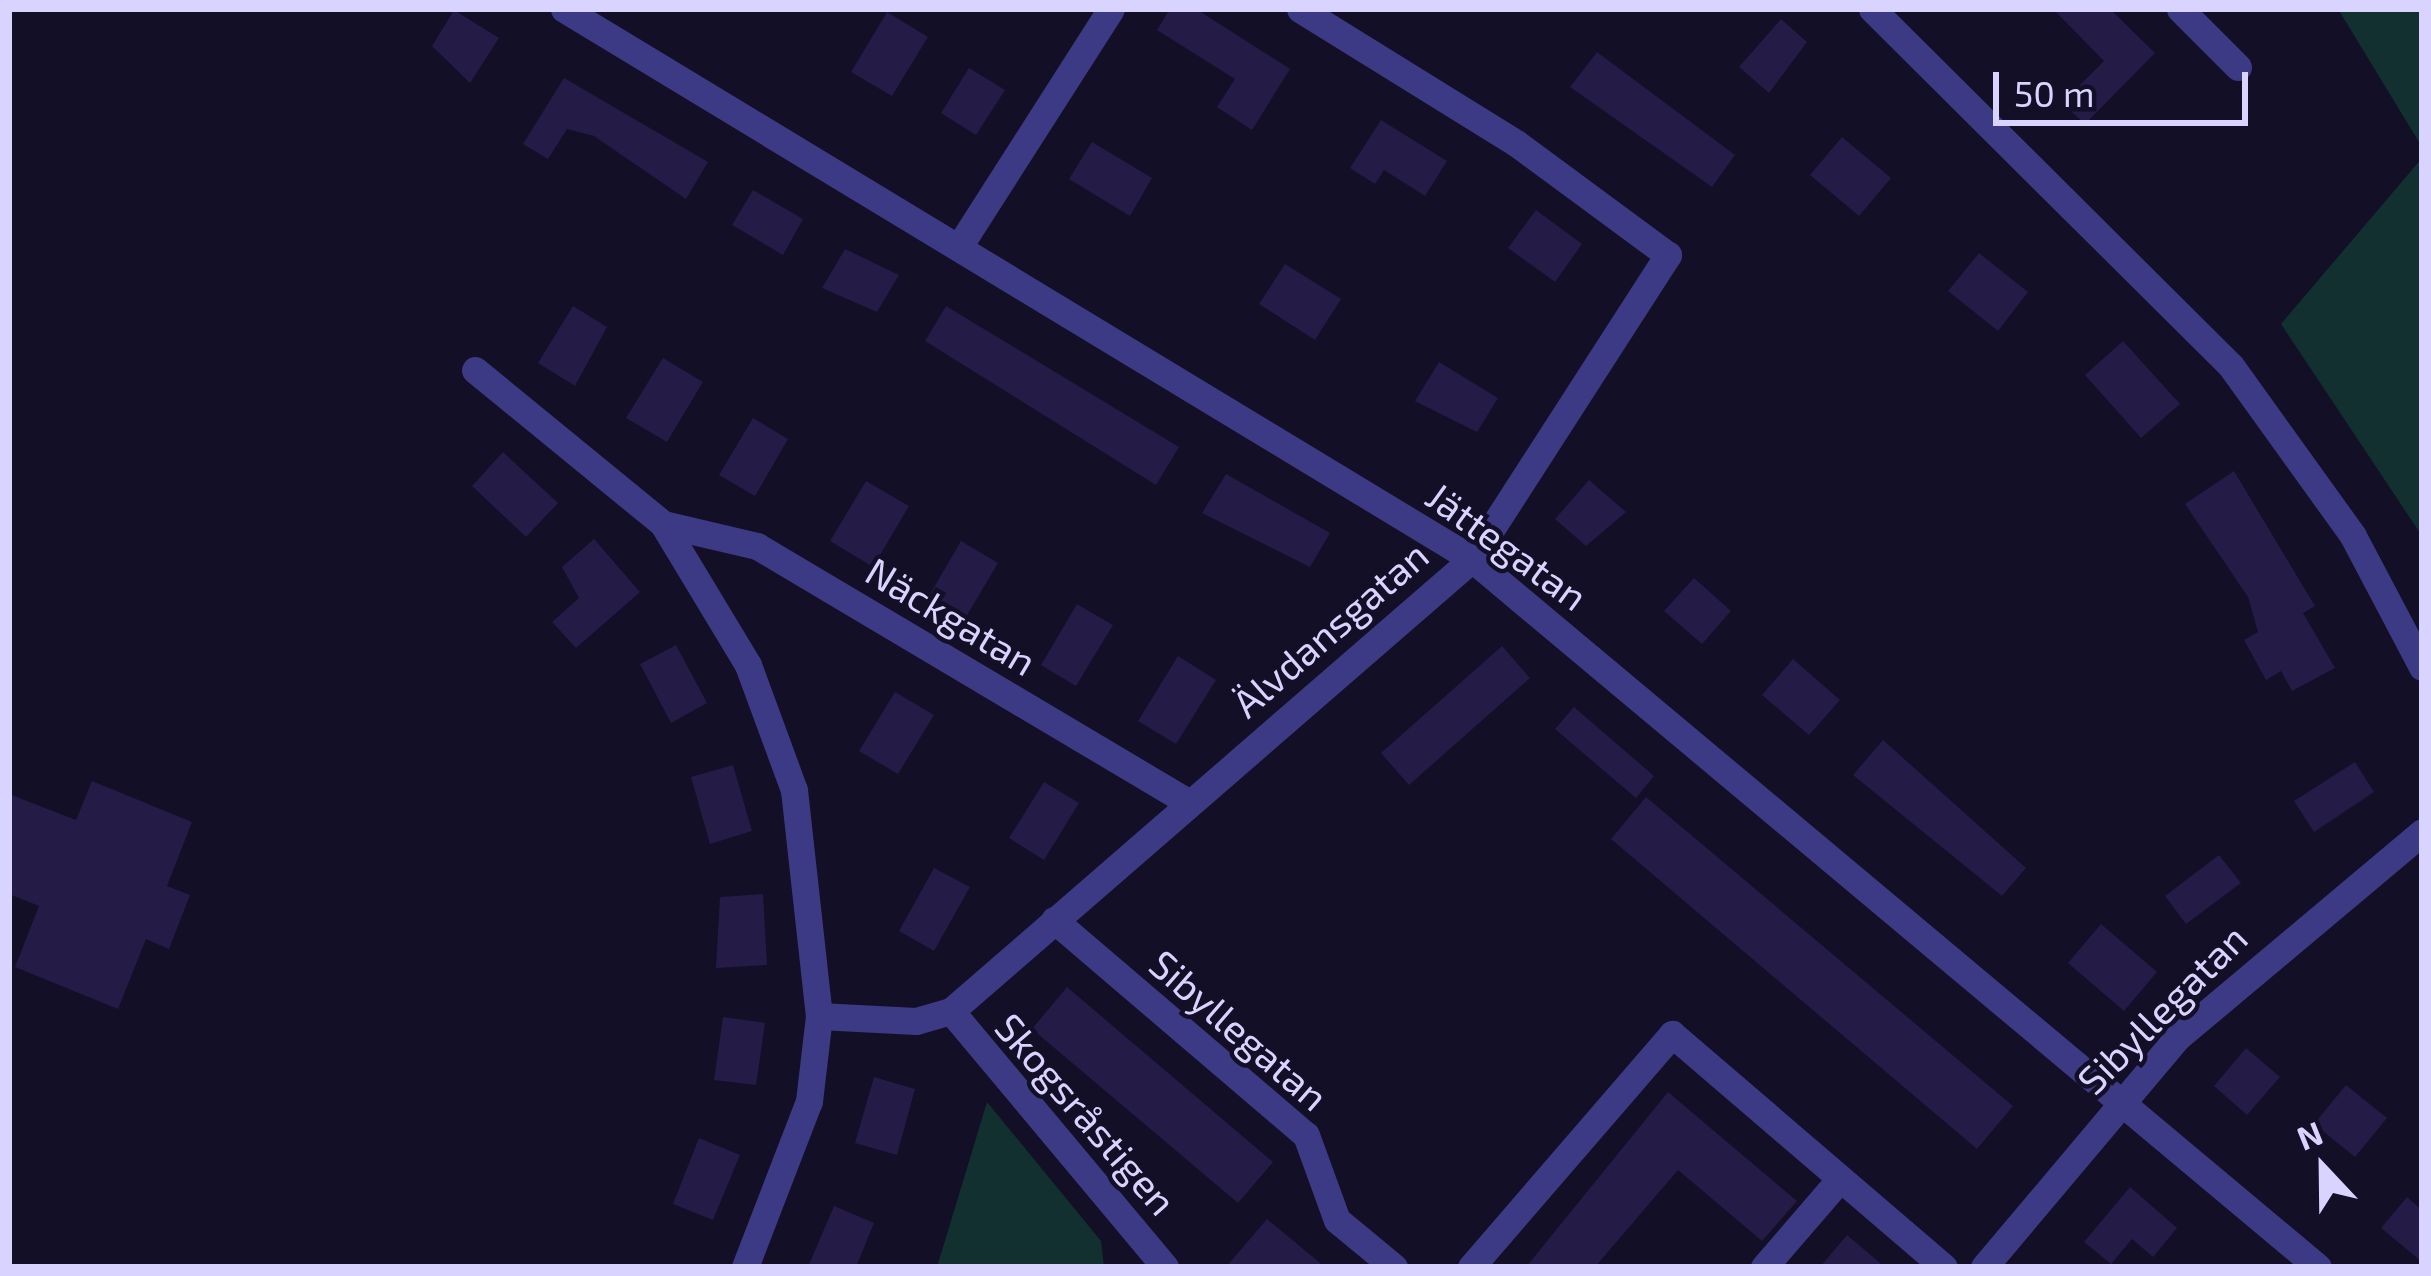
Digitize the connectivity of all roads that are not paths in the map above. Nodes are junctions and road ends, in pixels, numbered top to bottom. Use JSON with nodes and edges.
{"nodes":[{"id":1,"x":564,"y":9,"type":"edge"},
{"id":2,"x":1111,"y":9,"type":"edge"},
{"id":3,"x":1300,"y":9,"type":"edge"},
{"id":4,"x":1871,"y":9,"type":"edge"},
{"id":5,"x":2180,"y":9,"type":"edge"},
{"id":6,"x":2238,"y":67,"type":"dead end"},
{"id":7,"x":960,"y":245,"type":"junction"},
{"id":8,"x":475,"y":370,"type":"dead end"},
{"id":9,"x":663,"y":524,"type":"junction"},
{"id":10,"x":1472,"y":559,"type":"junction"},
{"id":11,"x":2422,"y":667,"type":"edge"},
{"id":12,"x":1188,"y":802,"type":"junction"},
{"id":13,"x":2422,"y":832,"type":"edge"},
{"id":14,"x":1054,"y":920,"type":"junction"},
{"id":15,"x":950,"y":1011,"type":"junction"},
{"id":16,"x":819,"y":1016,"type":"junction"},
{"id":17,"x":2121,"y":1102,"type":"junction"},
{"id":18,"x":1840,"y":1179,"type":"junction"},
{"id":19,"x":745,"y":1267,"type":"edge"},
{"id":20,"x":1165,"y":1267,"type":"edge"},
{"id":21,"x":1394,"y":1267,"type":"edge"},
{"id":22,"x":1471,"y":1267,"type":"edge"},
{"id":23,"x":1764,"y":1267,"type":"edge"},
{"id":24,"x":1944,"y":1267,"type":"edge"},
{"id":25,"x":1984,"y":1267,"type":"edge"},
{"id":26,"x":2318,"y":1267,"type":"edge"}],
"edges":[{"from":1,"to":7,"type":"street","name":"Jättegatan"},
{"from":2,"to":7,"type":"street"},
{"from":3,"to":10,"type":"street","name":"Älvdansgatan"},
{"from":4,"to":11,"type":"street"},
{"from":5,"to":6,"type":"street"},
{"from":7,"to":10,"type":"street","name":"Jättegatan"},
{"from":8,"to":9,"type":"street"},
{"from":9,"to":12,"type":"street","name":"Näckgatan"},
{"from":9,"to":16,"type":"street"},
{"from":10,"to":12,"type":"street","name":"Älvdansgatan"},
{"from":10,"to":17,"type":"street","name":"Jättegatan"},
{"from":12,"to":14,"type":"street","name":"Älvdansgatan"},
{"from":13,"to":17,"type":"street","name":"Sibyllegatan"},
{"from":14,"to":15,"type":"street","name":"Älvdansgatan"},
{"from":14,"to":21,"type":"street","name":"Sibyllegatan"},
{"from":15,"to":16,"type":"street"},
{"from":15,"to":20,"type":"street","name":"Skogsråstigen"},
{"from":16,"to":19,"type":"street"},
{"from":17,"to":25,"type":"street","name":"Sibyllegatan"},
{"from":17,"to":26,"type":"street","name":"Jättegatan"},
{"from":18,"to":22,"type":"street"},
{"from":18,"to":23,"type":"street"},
{"from":18,"to":24,"type":"street"}]}
